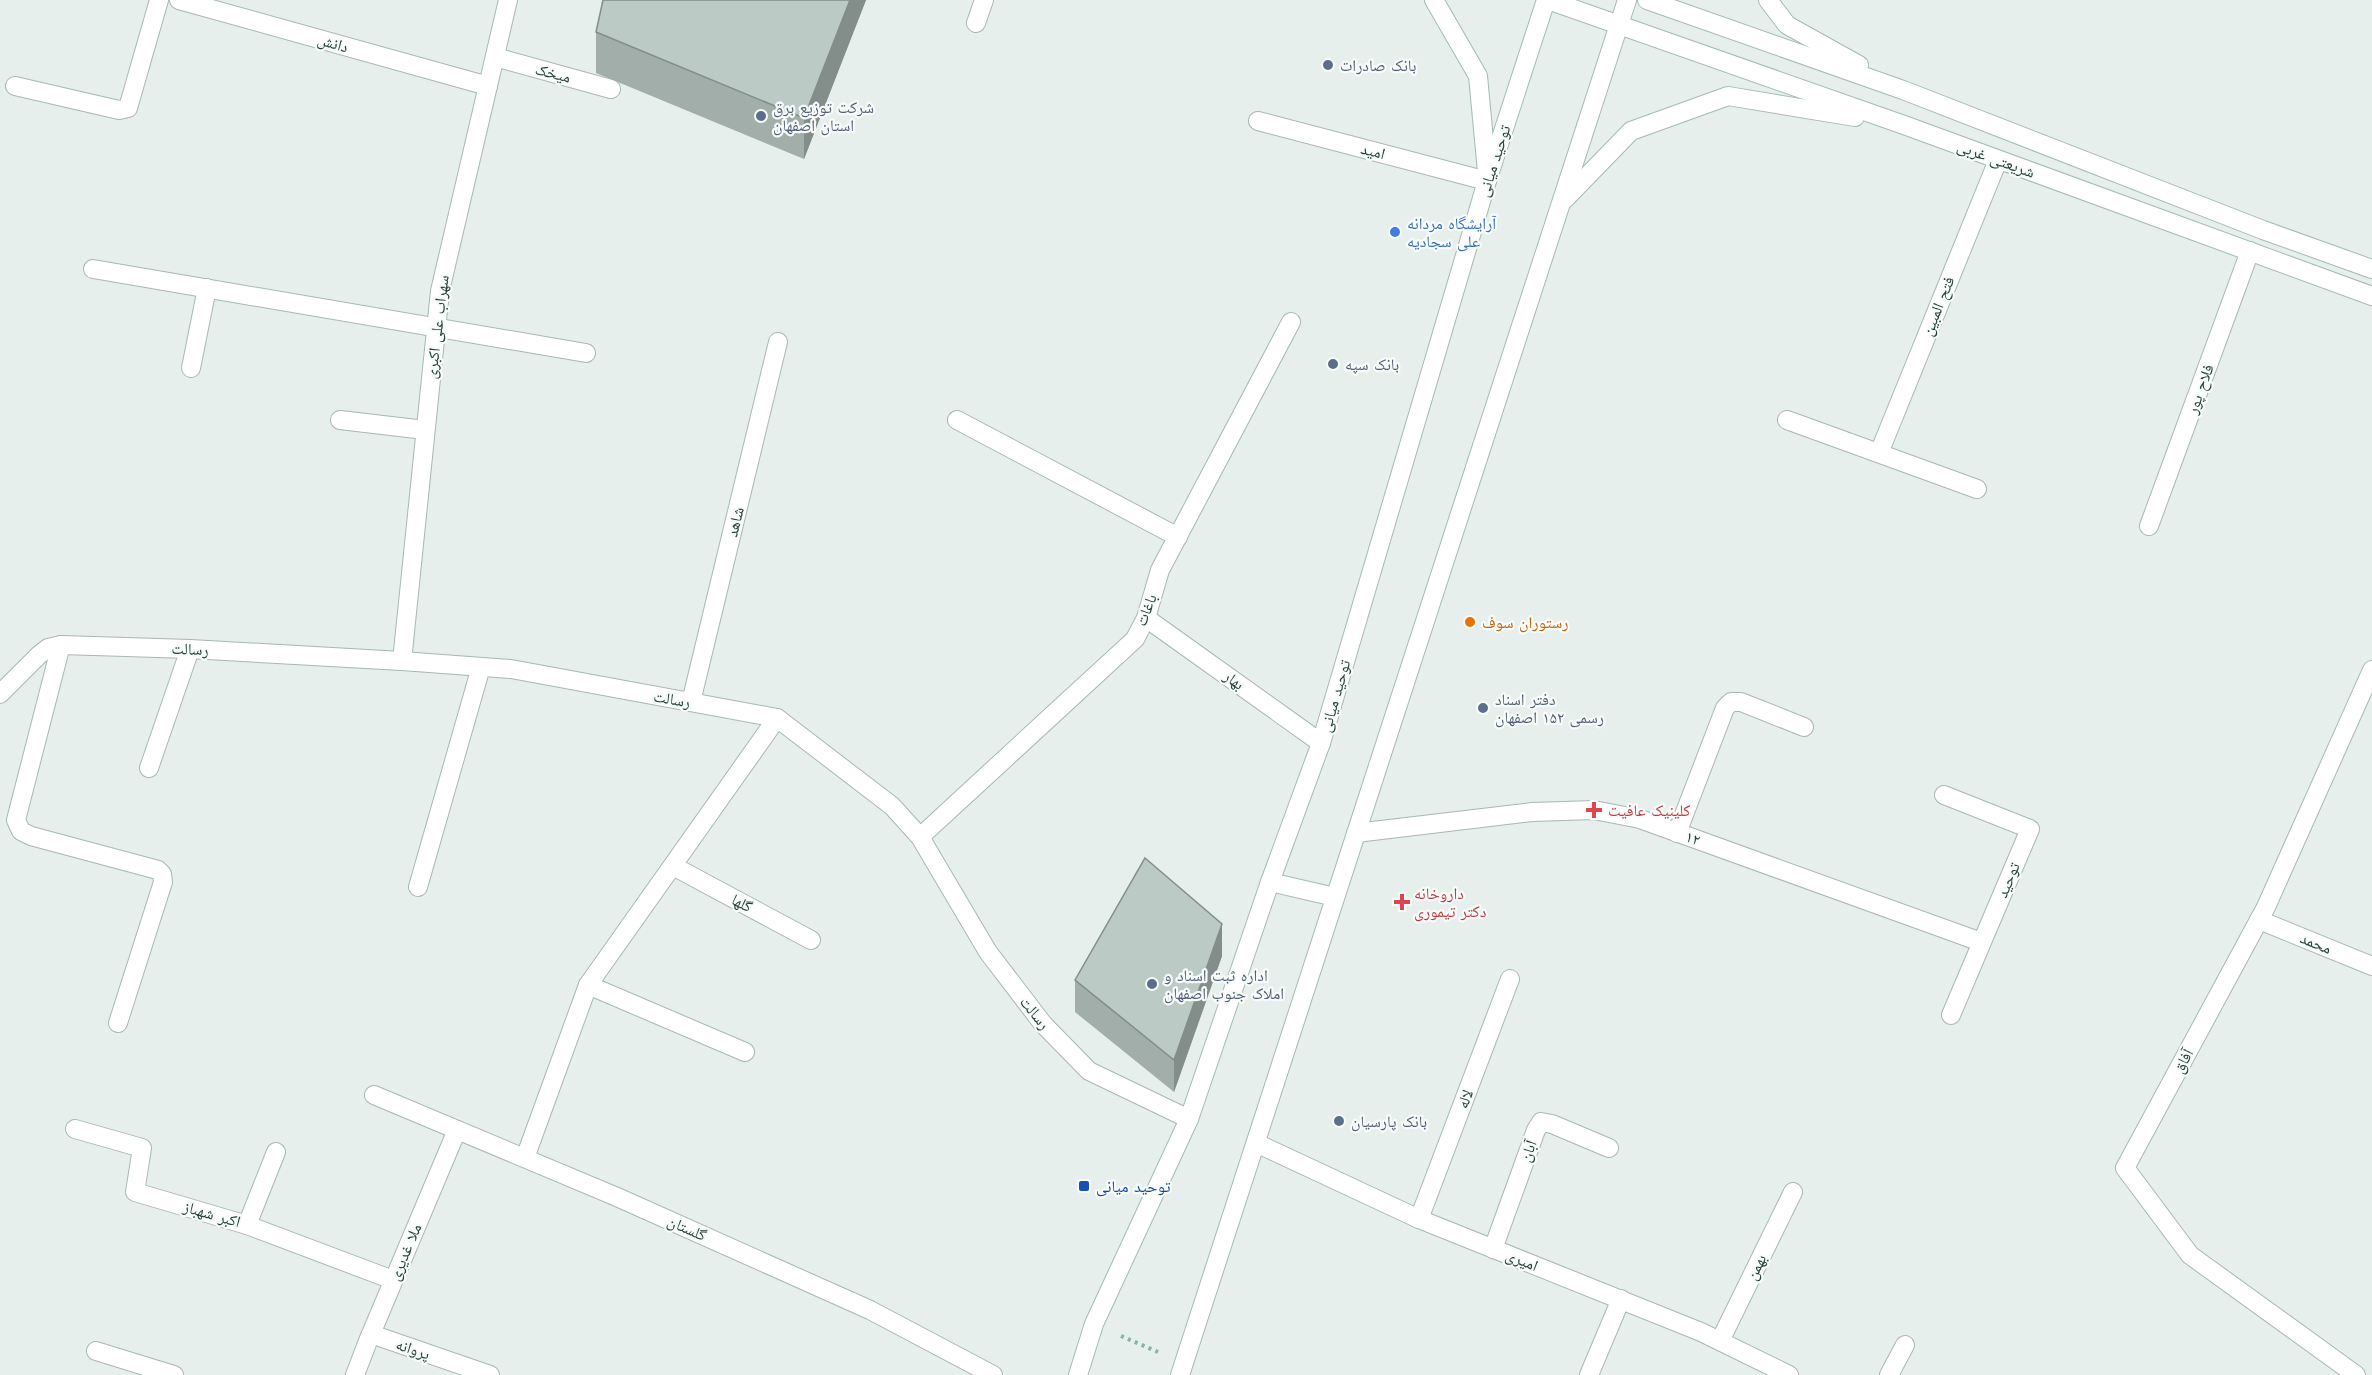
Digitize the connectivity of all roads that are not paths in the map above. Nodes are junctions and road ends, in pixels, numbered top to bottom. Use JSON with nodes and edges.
{"nodes":[{"id":1,"x":159,"y":0,"type":"edge"},
{"id":2,"x":179,"y":0,"type":"edge"},
{"id":3,"x":508,"y":0,"type":"edge"},
{"id":4,"x":984,"y":0,"type":"edge"},
{"id":5,"x":1434,"y":0,"type":"edge"},
{"id":6,"x":1547,"y":0,"type":"edge"},
{"id":7,"x":1627,"y":0,"type":"edge"},
{"id":8,"x":1647,"y":0,"type":"edge"},
{"id":9,"x":1768,"y":0,"type":"edge"},
{"id":10,"x":975,"y":23,"type":"dead end"},
{"id":11,"x":1619,"y":25,"type":"junction"},
{"id":12,"x":495,"y":57,"type":"junction"},
{"id":13,"x":15,"y":86,"type":"dead end"},
{"id":14,"x":488,"y":86,"type":"junction"},
{"id":15,"x":610,"y":89,"type":"dead end"},
{"id":16,"x":1903,"y":90,"type":"junction"},
{"id":17,"x":1258,"y":121,"type":"dead end"},
{"id":18,"x":1904,"y":125,"type":"junction"},
{"id":19,"x":1998,"y":160,"type":"junction"},
{"id":20,"x":1487,"y":181,"type":"junction"},
{"id":21,"x":1562,"y":202,"type":"junction"},
{"id":22,"x":2250,"y":251,"type":"junction"},
{"id":23,"x":93,"y":269,"type":"dead end"},
{"id":24,"x":2372,"y":269,"type":"edge"},
{"id":25,"x":207,"y":288,"type":"junction"},
{"id":26,"x":2372,"y":296,"type":"edge"},
{"id":27,"x":1291,"y":322,"type":"dead end"},
{"id":28,"x":436,"y":327,"type":"junction"},
{"id":29,"x":778,"y":342,"type":"dead end"},
{"id":30,"x":586,"y":353,"type":"dead end"},
{"id":31,"x":191,"y":368,"type":"dead end"},
{"id":32,"x":340,"y":420,"type":"dead end"},
{"id":33,"x":957,"y":420,"type":"dead end"},
{"id":34,"x":1787,"y":420,"type":"dead end"},
{"id":35,"x":425,"y":430,"type":"junction"},
{"id":36,"x":1879,"y":453,"type":"junction"},
{"id":37,"x":1977,"y":489,"type":"dead end"},
{"id":38,"x":2150,"y":526,"type":"dead end"},
{"id":39,"x":1178,"y":537,"type":"junction"},
{"id":40,"x":1146,"y":618,"type":"junction"},
{"id":41,"x":61,"y":645,"type":"junction"},
{"id":42,"x":189,"y":649,"type":"junction"},
{"id":43,"x":402,"y":661,"type":"junction"},
{"id":44,"x":481,"y":667,"type":"junction"},
{"id":45,"x":2372,"y":670,"type":"edge"},
{"id":46,"x":0,"y":694,"type":"edge"},
{"id":47,"x":691,"y":702,"type":"junction"},
{"id":48,"x":777,"y":718,"type":"junction"},
{"id":49,"x":1804,"y":727,"type":"dead end"},
{"id":50,"x":1321,"y":743,"type":"junction"},
{"id":51,"x":149,"y":768,"type":"dead end"},
{"id":52,"x":1944,"y":795,"type":"dead end"},
{"id":53,"x":1356,"y":833,"type":"junction"},
{"id":54,"x":1677,"y":833,"type":"junction"},
{"id":55,"x":920,"y":837,"type":"junction"},
{"id":56,"x":673,"y":866,"type":"junction"},
{"id":57,"x":1270,"y":882,"type":"junction"},
{"id":58,"x":418,"y":887,"type":"dead end"},
{"id":59,"x":1335,"y":897,"type":"junction"},
{"id":60,"x":2259,"y":920,"type":"junction"},
{"id":61,"x":811,"y":940,"type":"dead end"},
{"id":62,"x":1981,"y":942,"type":"junction"},
{"id":63,"x":2372,"y":966,"type":"edge"},
{"id":64,"x":1510,"y":979,"type":"dead end"},
{"id":65,"x":588,"y":985,"type":"junction"},
{"id":66,"x":1951,"y":1015,"type":"dead end"},
{"id":67,"x":118,"y":1023,"type":"dead end"},
{"id":68,"x":745,"y":1052,"type":"dead end"},
{"id":69,"x":374,"y":1095,"type":"dead end"},
{"id":70,"x":1189,"y":1119,"type":"junction"},
{"id":71,"x":75,"y":1129,"type":"dead end"},
{"id":72,"x":457,"y":1130,"type":"junction"},
{"id":73,"x":1256,"y":1143,"type":"junction"},
{"id":74,"x":1609,"y":1148,"type":"dead end"},
{"id":75,"x":276,"y":1152,"type":"dead end"},
{"id":76,"x":525,"y":1158,"type":"junction"},
{"id":77,"x":1793,"y":1192,"type":"dead end"},
{"id":78,"x":1419,"y":1219,"type":"junction"},
{"id":79,"x":247,"y":1225,"type":"junction"},
{"id":80,"x":1493,"y":1249,"type":"junction"},
{"id":81,"x":393,"y":1280,"type":"junction"},
{"id":82,"x":1621,"y":1299,"type":"junction"},
{"id":83,"x":371,"y":1334,"type":"junction"},
{"id":84,"x":1720,"y":1341,"type":"junction"},
{"id":85,"x":1905,"y":1345,"type":"dead end"},
{"id":86,"x":96,"y":1351,"type":"dead end"},
{"id":87,"x":1182,"y":1369,"type":"edge"},
{"id":88,"x":174,"y":1375,"type":"edge"},
{"id":89,"x":355,"y":1375,"type":"edge"},
{"id":90,"x":490,"y":1375,"type":"edge"},
{"id":91,"x":993,"y":1375,"type":"edge"},
{"id":92,"x":1078,"y":1375,"type":"edge"},
{"id":93,"x":1589,"y":1375,"type":"edge"},
{"id":94,"x":1789,"y":1375,"type":"edge"},
{"id":95,"x":1889,"y":1375,"type":"edge"},
{"id":96,"x":2356,"y":1375,"type":"edge"}],
"edges":[{"from":1,"to":13,"type":"street"},
{"from":2,"to":14,"type":"street","name":"دانش"},
{"from":3,"to":12,"type":"street","name":"سهراب علی اکبری"},
{"from":4,"to":10,"type":"street"},
{"from":5,"to":20,"type":"street"},
{"from":6,"to":11,"type":"street","name":"شریعتی غربی"},
{"from":6,"to":20,"type":"street","name":"توحید میانی"},
{"from":7,"to":11,"type":"street"},
{"from":8,"to":16,"type":"street","name":"شریعتی غربی"},
{"from":9,"to":16,"type":"street"},
{"from":11,"to":18,"type":"street","name":"شریعتی غربی"},
{"from":11,"to":21,"type":"street"},
{"from":12,"to":14,"type":"street","name":"سهراب علی اکبری"},
{"from":12,"to":15,"type":"street","name":"میخک"},
{"from":14,"to":28,"type":"street","name":"سهراب علی اکبری"},
{"from":16,"to":24,"type":"street","name":"شریعتی غربی"},
{"from":17,"to":20,"type":"street","name":"امید"},
{"from":18,"to":19,"type":"street","name":"شریعتی غربی"},
{"from":18,"to":21,"type":"street"},
{"from":19,"to":22,"type":"street","name":"شریعتی غربی"},
{"from":19,"to":36,"type":"street","name":"فتح المبین"},
{"from":20,"to":50,"type":"street","name":"توحید میانی"},
{"from":21,"to":53,"type":"street"},
{"from":22,"to":26,"type":"street","name":"شریعتی غربی"},
{"from":22,"to":38,"type":"street","name":"فلاح پور"},
{"from":23,"to":25,"type":"street"},
{"from":25,"to":28,"type":"street"},
{"from":25,"to":31,"type":"street"},
{"from":27,"to":39,"type":"street","name":"باغات"},
{"from":28,"to":30,"type":"street"},
{"from":28,"to":35,"type":"street","name":"سهراب علی اکبری"},
{"from":29,"to":47,"type":"street","name":"شاهد"},
{"from":32,"to":35,"type":"street"},
{"from":33,"to":39,"type":"street"},
{"from":34,"to":36,"type":"street"},
{"from":35,"to":43,"type":"street","name":"سهراب علی اکبری"},
{"from":36,"to":37,"type":"street"},
{"from":39,"to":40,"type":"street","name":"باغات"},
{"from":40,"to":50,"type":"street","name":"بهار"},
{"from":40,"to":55,"type":"street","name":"باغات"},
{"from":41,"to":42,"type":"street","name":"رسالت"},
{"from":41,"to":46,"type":"street","name":"رسالت"},
{"from":41,"to":67,"type":"street"},
{"from":42,"to":43,"type":"street","name":"رسالت"},
{"from":42,"to":51,"type":"street"},
{"from":43,"to":44,"type":"street","name":"رسالت"},
{"from":44,"to":47,"type":"street","name":"رسالت"},
{"from":44,"to":58,"type":"street"},
{"from":45,"to":60,"type":"street","name":"آفاق"},
{"from":47,"to":48,"type":"street","name":"رسالت"},
{"from":48,"to":55,"type":"street","name":"رسالت"},
{"from":48,"to":56,"type":"street"},
{"from":49,"to":54,"type":"street"},
{"from":50,"to":57,"type":"street","name":"توحید میانی"},
{"from":52,"to":62,"type":"street","name":"توحید"},
{"from":53,"to":54,"type":"street","name":"۱۲"},
{"from":53,"to":59,"type":"street"},
{"from":54,"to":62,"type":"street","name":"۱۲"},
{"from":55,"to":70,"type":"street","name":"رسالت"},
{"from":56,"to":61,"type":"street","name":"گلها"},
{"from":56,"to":65,"type":"street"},
{"from":57,"to":59,"type":"street"},
{"from":57,"to":70,"type":"street","name":"توحید میانی"},
{"from":59,"to":73,"type":"street"},
{"from":60,"to":63,"type":"street","name":"محمد"},
{"from":60,"to":96,"type":"street","name":"آفاق"},
{"from":62,"to":66,"type":"street","name":"توحید"},
{"from":64,"to":78,"type":"street","name":"لاله"},
{"from":65,"to":68,"type":"street"},
{"from":65,"to":76,"type":"street"},
{"from":69,"to":72,"type":"street","name":"گلستان"},
{"from":70,"to":92,"type":"street","name":"توحید میانی"},
{"from":71,"to":79,"type":"street","name":"اکبر شهباز"},
{"from":72,"to":76,"type":"street","name":"گلستان"},
{"from":72,"to":81,"type":"street","name":"ملا غدیری"},
{"from":73,"to":78,"type":"street","name":"امیری"},
{"from":73,"to":87,"type":"street"},
{"from":74,"to":80,"type":"street","name":"آبان"},
{"from":75,"to":79,"type":"street"},
{"from":76,"to":91,"type":"street","name":"گلستان"},
{"from":77,"to":84,"type":"street","name":"بهمن"},
{"from":78,"to":80,"type":"street","name":"امیری"},
{"from":79,"to":81,"type":"street","name":"اکبر شهباز"},
{"from":80,"to":82,"type":"street","name":"امیری"},
{"from":81,"to":83,"type":"street","name":"ملا غدیری"},
{"from":82,"to":84,"type":"street","name":"امیری"},
{"from":82,"to":93,"type":"street"},
{"from":83,"to":89,"type":"street","name":"ملا غدیری"},
{"from":83,"to":90,"type":"street","name":"پروانه"},
{"from":84,"to":94,"type":"street","name":"امیری"},
{"from":85,"to":95,"type":"street"},
{"from":86,"to":88,"type":"street"}]}
